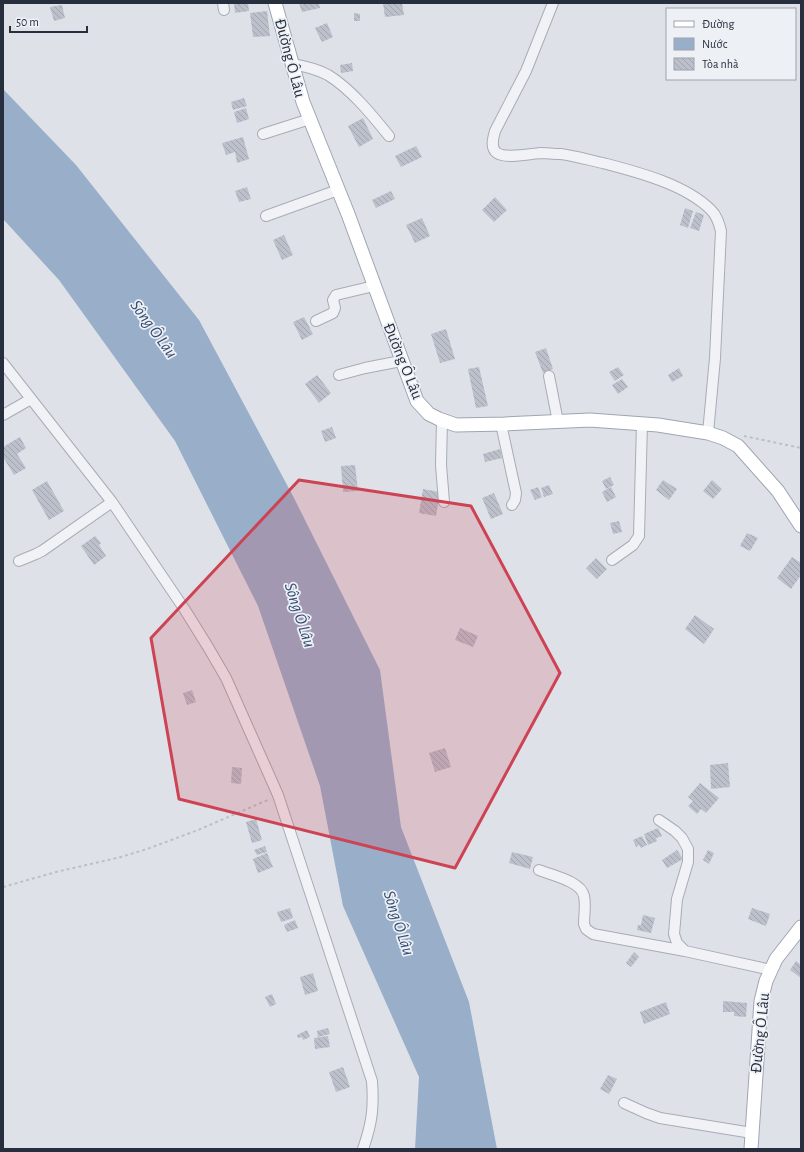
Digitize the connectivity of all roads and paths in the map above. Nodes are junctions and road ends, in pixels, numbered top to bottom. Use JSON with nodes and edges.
{"nodes":[{"id":1,"x":275,"y":3,"type":"edge"},
{"id":2,"x":553,"y":3,"type":"edge"},
{"id":3,"x":292,"y":64,"type":"junction"},
{"id":4,"x":310,"y":119,"type":"junction"},
{"id":5,"x":262,"y":134,"type":"dead end"},
{"id":6,"x":389,"y":136,"type":"dead end"},
{"id":7,"x":338,"y":190,"type":"junction"},
{"id":8,"x":266,"y":216,"type":"dead end"},
{"id":9,"x":374,"y":286,"type":"junction"},
{"id":10,"x":316,"y":321,"type":"dead end"},
{"id":11,"x":401,"y":361,"type":"junction"},
{"id":12,"x":3,"y":364,"type":"edge"},
{"id":13,"x":339,"y":375,"type":"dead end"},
{"id":14,"x":549,"y":376,"type":"dead end"},
{"id":15,"x":31,"y":399,"type":"junction"},
{"id":16,"x":3,"y":415,"type":"edge"},
{"id":17,"x":442,"y":420,"type":"junction"},
{"id":18,"x":558,"y":422,"type":"junction"},
{"id":19,"x":501,"y":424,"type":"junction"},
{"id":20,"x":642,"y":424,"type":"junction"},
{"id":21,"x":708,"y":433,"type":"junction"},
{"id":22,"x":743,"y":436,"type":"dead end"},
{"id":23,"x":801,"y":448,"type":"edge"},
{"id":24,"x":112,"y":502,"type":"junction"},
{"id":25,"x":444,"y":502,"type":"dead end"},
{"id":26,"x":512,"y":505,"type":"dead end"},
{"id":27,"x":801,"y":526,"type":"edge"},
{"id":28,"x":612,"y":560,"type":"dead end"},
{"id":29,"x":19,"y":561,"type":"dead end"},
{"id":30,"x":278,"y":796,"type":"junction"},
{"id":31,"x":659,"y":820,"type":"dead end"},
{"id":32,"x":539,"y":870,"type":"dead end"},
{"id":33,"x":3,"y":887,"type":"edge"},
{"id":34,"x":801,"y":927,"type":"edge"},
{"id":35,"x":685,"y":951,"type":"junction"},
{"id":36,"x":771,"y":970,"type":"junction"},
{"id":37,"x":624,"y":1103,"type":"dead end"},
{"id":38,"x":752,"y":1132,"type":"junction"},
{"id":39,"x":363,"y":1149,"type":"edge"},
{"id":40,"x":751,"y":1149,"type":"edge"}],
"edges":[{"from":1,"to":3,"type":"main road","name":"Đường Ô Lâu"},
{"from":2,"to":21,"type":"street"},
{"from":3,"to":4,"type":"main road","name":"Đường Ô Lâu"},
{"from":3,"to":6,"type":"street"},
{"from":4,"to":5,"type":"street"},
{"from":4,"to":7,"type":"main road","name":"Đường Ô Lâu"},
{"from":7,"to":8,"type":"street"},
{"from":7,"to":9,"type":"main road","name":"Đường Ô Lâu"},
{"from":9,"to":10,"type":"street"},
{"from":9,"to":11,"type":"main road","name":"Đường Ô Lâu"},
{"from":11,"to":13,"type":"street"},
{"from":11,"to":17,"type":"main road","name":"Đường Ô Lâu"},
{"from":12,"to":15,"type":"street"},
{"from":14,"to":18,"type":"street"},
{"from":15,"to":16,"type":"street"},
{"from":15,"to":24,"type":"street"},
{"from":17,"to":19,"type":"main road","name":"Đường Ô Lâu"},
{"from":17,"to":25,"type":"street"},
{"from":18,"to":19,"type":"main road","name":"Đường Ô Lâu"},
{"from":18,"to":20,"type":"main road","name":"Đường Ô Lâu"},
{"from":19,"to":26,"type":"street"},
{"from":20,"to":21,"type":"main road","name":"Đường Ô Lâu"},
{"from":20,"to":28,"type":"street"},
{"from":21,"to":27,"type":"main road","name":"Đường Ô Lâu"},
{"from":22,"to":23,"type":"path"},
{"from":24,"to":29,"type":"street"},
{"from":24,"to":30,"type":"street"},
{"from":30,"to":33,"type":"path"},
{"from":30,"to":39,"type":"street"},
{"from":31,"to":35,"type":"street"},
{"from":32,"to":35,"type":"street"},
{"from":34,"to":36,"type":"main road","name":"Đường Ô Lâu"},
{"from":35,"to":36,"type":"street"},
{"from":36,"to":38,"type":"main road","name":"Đường Ô Lâu"},
{"from":37,"to":38,"type":"street"},
{"from":38,"to":40,"type":"main road","name":"Đường Ô Lâu"}]}
